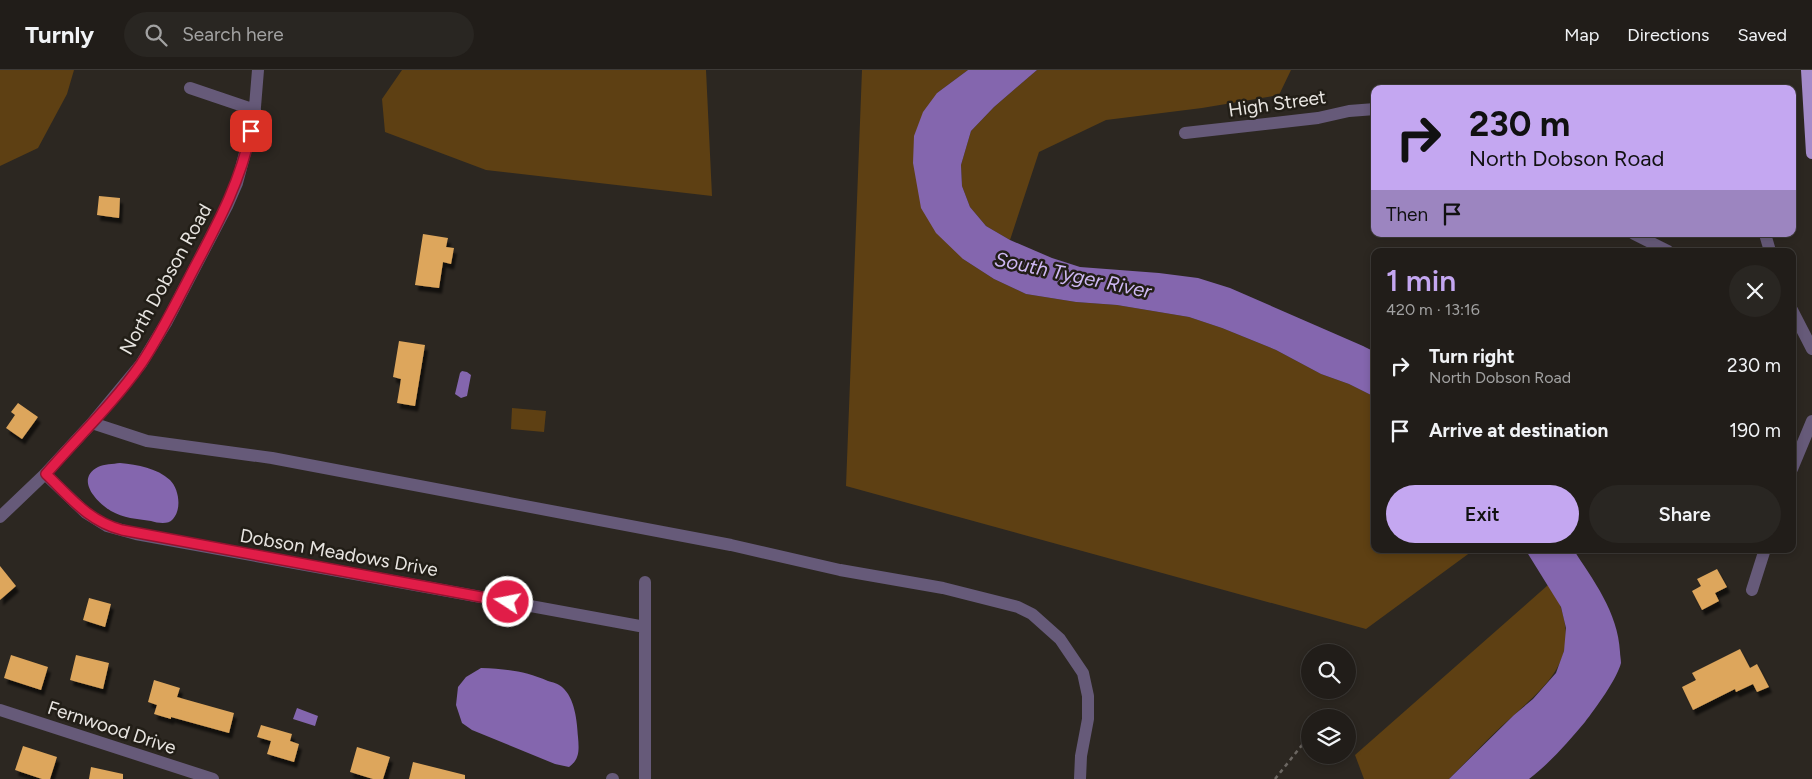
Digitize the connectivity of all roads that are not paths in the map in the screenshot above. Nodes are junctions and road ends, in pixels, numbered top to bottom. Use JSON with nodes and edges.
{"nodes":[{"id":1,"x":258,"y":70,"type":"edge"},
{"id":2,"x":1807,"y":70,"type":"edge"},
{"id":3,"x":190,"y":88,"type":"dead end"},
{"id":4,"x":1371,"y":109,"type":"edge"},
{"id":5,"x":255,"y":110,"type":"junction"},
{"id":6,"x":1185,"y":133,"type":"dead end"},
{"id":7,"x":1812,"y":153,"type":"edge"},
{"id":8,"x":1640,"y":237,"type":"edge"},
{"id":9,"x":1662,"y":248,"type":"edge"},
{"id":10,"x":1796,"y":317,"type":"edge"},
{"id":11,"x":1812,"y":349,"type":"edge"},
{"id":12,"x":1812,"y":421,"type":"edge"},
{"id":13,"x":92,"y":423,"type":"junction"},
{"id":14,"x":1796,"y":459,"type":"edge"},
{"id":15,"x":46,"y":474,"type":"junction"},
{"id":16,"x":0,"y":517,"type":"edge"},
{"id":17,"x":1764,"y":553,"type":"edge"},
{"id":18,"x":645,"y":582,"type":"dead end"},
{"id":19,"x":1752,"y":590,"type":"dead end"},
{"id":20,"x":645,"y":627,"type":"junction"},
{"id":21,"x":0,"y":710,"type":"edge"},
{"id":22,"x":213,"y":779,"type":"edge"},
{"id":23,"x":644,"y":779,"type":"edge"},
{"id":24,"x":1080,"y":779,"type":"edge"}],
"edges":[{"from":1,"to":5,"type":"street","name":"North Dobson Road"},
{"from":2,"to":7,"type":"main road"},
{"from":3,"to":5,"type":"street"},
{"from":4,"to":6,"type":"street","name":"High Street"},
{"from":5,"to":13,"type":"street","name":"North Dobson Road"},
{"from":8,"to":9,"type":"street"},
{"from":10,"to":11,"type":"street"},
{"from":12,"to":14,"type":"street"},
{"from":13,"to":15,"type":"street","name":"North Dobson Road"},
{"from":13,"to":24,"type":"street"},
{"from":15,"to":16,"type":"street","name":"North Dobson Road"},
{"from":15,"to":20,"type":"street","name":"Dobson Meadows Drive"},
{"from":17,"to":19,"type":"street"},
{"from":18,"to":20,"type":"street"},
{"from":20,"to":23,"type":"street"},
{"from":21,"to":22,"type":"street","name":"Fernwood Drive"}]}
